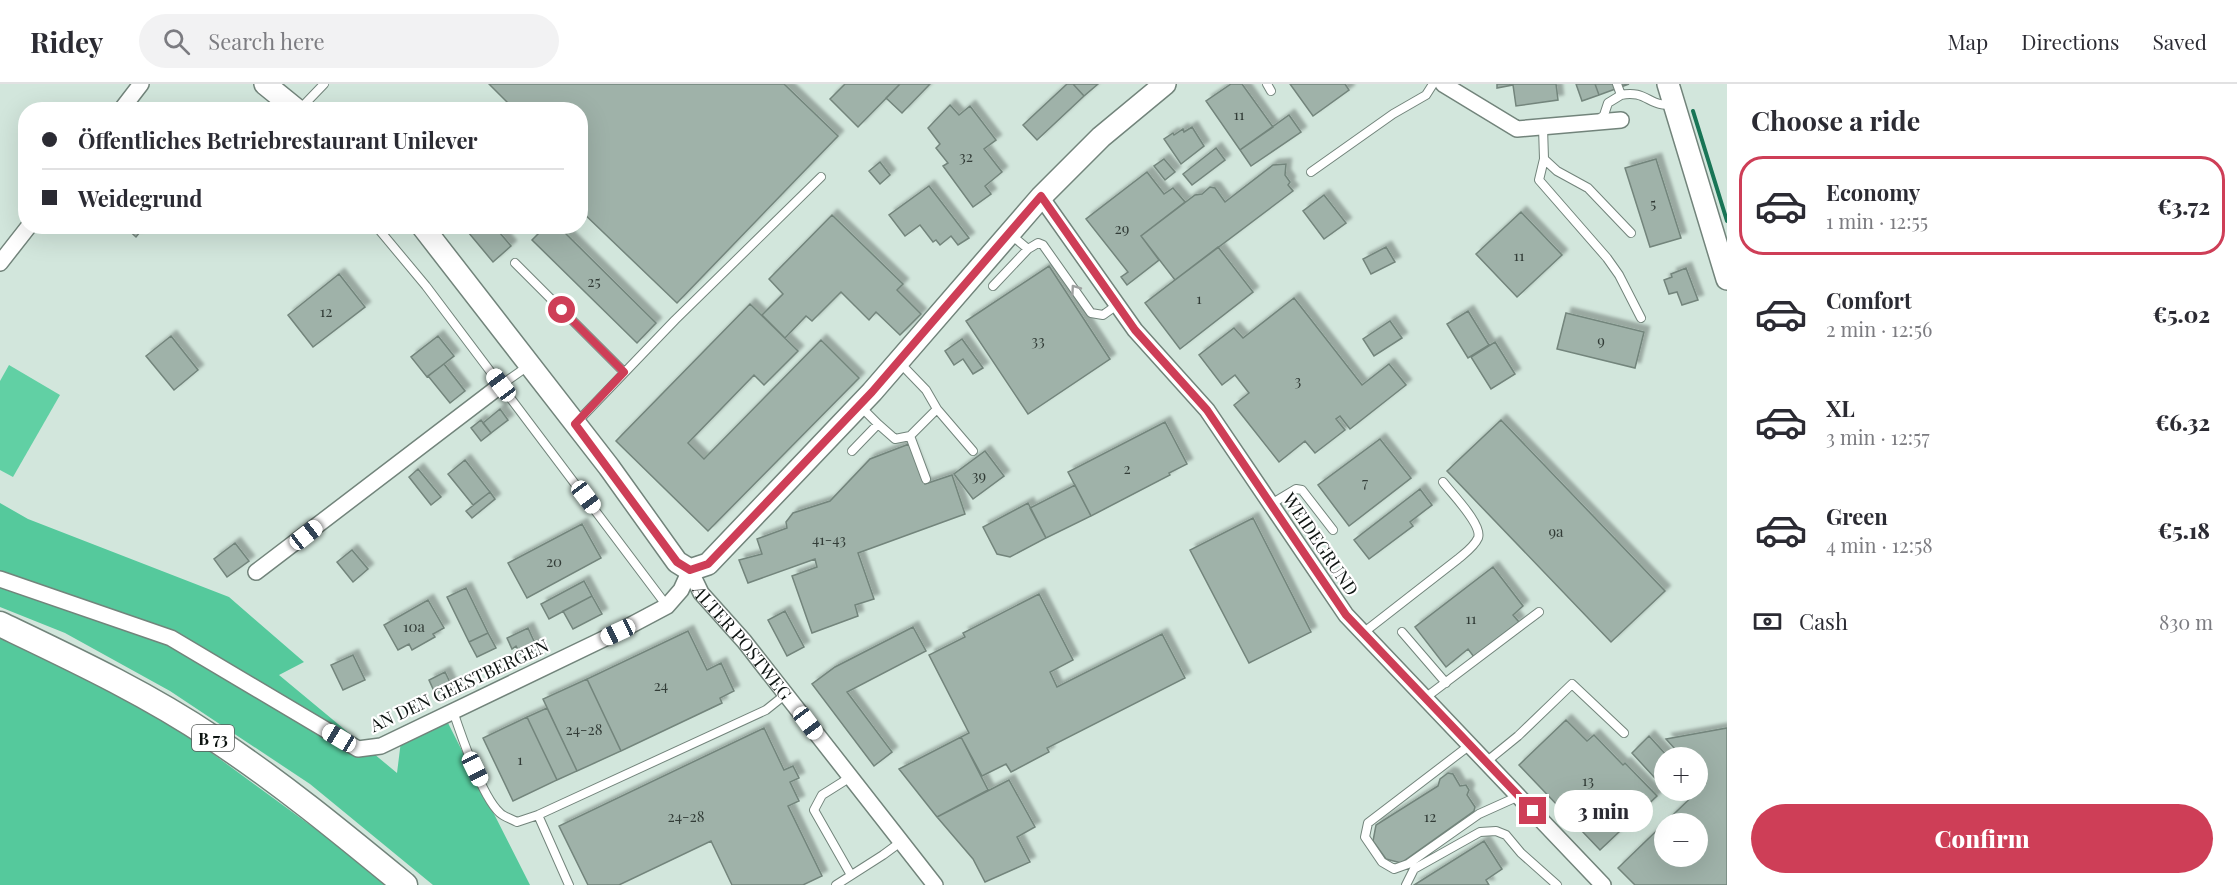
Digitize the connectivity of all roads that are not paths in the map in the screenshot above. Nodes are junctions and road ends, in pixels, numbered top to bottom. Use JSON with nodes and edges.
{"nodes":[{"id":1,"x":141,"y":84,"type":"edge"},
{"id":2,"x":265,"y":84,"type":"edge"},
{"id":3,"x":324,"y":84,"type":"edge"},
{"id":4,"x":1165,"y":84,"type":"edge"},
{"id":5,"x":1433,"y":84,"type":"edge"},
{"id":6,"x":1443,"y":84,"type":"edge"},
{"id":7,"x":1617,"y":84,"type":"edge"},
{"id":8,"x":1672,"y":94,"type":"edge"},
{"id":9,"x":1621,"y":95,"type":"junction"},
{"id":10,"x":127,"y":102,"type":"edge"},
{"id":11,"x":288,"y":102,"type":"edge"},
{"id":12,"x":306,"y":102,"type":"edge"},
{"id":13,"x":1621,"y":120,"type":"dead end"},
{"id":14,"x":1596,"y":122,"type":"junction"},
{"id":15,"x":1543,"y":127,"type":"junction"},
{"id":16,"x":1544,"y":159,"type":"junction"},
{"id":17,"x":1311,"y":171,"type":"dead end"},
{"id":18,"x":821,"y":177,"type":"dead end"},
{"id":19,"x":1041,"y":196,"type":"junction"},
{"id":20,"x":1009,"y":233,"type":"junction"},
{"id":21,"x":1631,"y":233,"type":"dead end"},
{"id":22,"x":23,"y":234,"type":"edge"},
{"id":23,"x":383,"y":234,"type":"edge"},
{"id":24,"x":428,"y":234,"type":"edge"},
{"id":25,"x":1028,"y":249,"type":"junction"},
{"id":26,"x":0,"y":263,"type":"edge"},
{"id":27,"x":515,"y":263,"type":"dead end"},
{"id":28,"x":1727,"y":279,"type":"edge"},
{"id":29,"x":993,"y":286,"type":"dead end"},
{"id":30,"x":1117,"y":305,"type":"junction"},
{"id":31,"x":1641,"y":318,"type":"dead end"},
{"id":32,"x":898,"y":361,"type":"junction"},
{"id":33,"x":530,"y":365,"type":"junction"},
{"id":34,"x":624,"y":372,"type":"junction"},
{"id":35,"x":501,"y":385,"type":"junction"},
{"id":36,"x":859,"y":405,"type":"junction"},
{"id":37,"x":937,"y":409,"type":"junction"},
{"id":38,"x":575,"y":424,"type":"junction"},
{"id":39,"x":878,"y":424,"type":"junction"},
{"id":40,"x":910,"y":436,"type":"junction"},
{"id":41,"x":852,"y":451,"type":"dead end"},
{"id":42,"x":973,"y":451,"type":"dead end"},
{"id":43,"x":926,"y":479,"type":"dead end"},
{"id":44,"x":1443,"y":482,"type":"dead end"},
{"id":45,"x":1271,"y":504,"type":"junction"},
{"id":46,"x":1333,"y":530,"type":"dead end"},
{"id":47,"x":690,"y":570,"type":"junction"},
{"id":48,"x":256,"y":572,"type":"dead end"},
{"id":49,"x":0,"y":579,"type":"edge"},
{"id":50,"x":667,"y":606,"type":"junction"},
{"id":51,"x":1539,"y":612,"type":"dead end"},
{"id":52,"x":0,"y":624,"type":"edge"},
{"id":53,"x":1402,"y":632,"type":"dead end"},
{"id":54,"x":1363,"y":633,"type":"junction"},
{"id":55,"x":1446,"y":683,"type":"junction"},
{"id":56,"x":786,"y":694,"type":"junction"},
{"id":57,"x":1425,"y":698,"type":"junction"},
{"id":58,"x":452,"y":710,"type":"junction"},
{"id":59,"x":1624,"y":734,"type":"dead end"},
{"id":60,"x":1470,"y":745,"type":"junction"},
{"id":61,"x":1486,"y":762,"type":"junction"},
{"id":62,"x":849,"y":778,"type":"junction"},
{"id":63,"x":1519,"y":796,"type":"junction"},
{"id":64,"x":538,"y":815,"type":"junction"},
{"id":65,"x":902,"y":841,"type":"junction"},
{"id":66,"x":851,"y":875,"type":"junction"},
{"id":67,"x":405,"y":885,"type":"edge"},
{"id":68,"x":569,"y":885,"type":"edge"},
{"id":69,"x":836,"y":885,"type":"edge"},
{"id":70,"x":935,"y":885,"type":"edge"},
{"id":71,"x":1406,"y":885,"type":"edge"},
{"id":72,"x":1557,"y":885,"type":"edge"},
{"id":73,"x":1603,"y":885,"type":"edge"}],
"edges":[{"from":1,"to":10,"type":"street"},
{"from":2,"to":11,"type":"street"},
{"from":3,"to":12,"type":"lane"},
{"from":4,"to":19,"type":"street"},
{"from":5,"to":17,"type":"lane"},
{"from":6,"to":15,"type":"street"},
{"from":7,"to":9,"type":"lane"},
{"from":8,"to":9,"type":"lane"},
{"from":8,"to":28,"type":"street"},
{"from":9,"to":14,"type":"lane"},
{"from":13,"to":14,"type":"street"},
{"from":14,"to":15,"type":"street"},
{"from":15,"to":16,"type":"lane"},
{"from":16,"to":21,"type":"lane"},
{"from":16,"to":31,"type":"lane"},
{"from":18,"to":34,"type":"lane"},
{"from":19,"to":20,"type":"street"},
{"from":19,"to":30,"type":"street","name":"WEIDEGRUND"},
{"from":20,"to":25,"type":"lane"},
{"from":20,"to":32,"type":"street"},
{"from":22,"to":26,"type":"street"},
{"from":23,"to":35,"type":"lane"},
{"from":24,"to":33,"type":"street","name":"ALTER POSTWEG"},
{"from":25,"to":29,"type":"lane"},
{"from":30,"to":25,"type":"lane","one_way":true},
{"from":27,"to":34,"type":"lane"},
{"from":30,"to":45,"type":"street","name":"WEIDEGRUND"},
{"from":32,"to":36,"type":"street"},
{"from":32,"to":37,"type":"lane"},
{"from":33,"to":35,"type":"lane"},
{"from":33,"to":38,"type":"street","name":"ALTER POSTWEG"},
{"from":34,"to":38,"type":"lane"},
{"from":35,"to":48,"type":"street"},
{"from":35,"to":50,"type":"lane"},
{"from":36,"to":39,"type":"lane"},
{"from":36,"to":47,"type":"street"},
{"from":37,"to":40,"type":"lane"},
{"from":37,"to":42,"type":"lane"},
{"from":38,"to":47,"type":"street","name":"ALTER POSTWEG"},
{"from":39,"to":40,"type":"lane"},
{"from":39,"to":41,"type":"lane"},
{"from":40,"to":43,"type":"lane"},
{"from":44,"to":54,"type":"lane"},
{"from":45,"to":46,"type":"lane"},
{"from":45,"to":54,"type":"street","name":"WEIDEGRUND"},
{"from":47,"to":50,"type":"street","name":"AN DEN GEESTBERGEN"},
{"from":47,"to":56,"type":"street","name":"ALTER POSTWEG"},
{"from":49,"to":58,"type":"street","name":"AN DEN GEESTBERGEN"},
{"from":50,"to":58,"type":"street","name":"AN DEN GEESTBERGEN"},
{"from":51,"to":55,"type":"lane"},
{"from":52,"to":67,"type":"main road","number":"B 73"},
{"from":53,"to":55,"type":"lane"},
{"from":54,"to":57,"type":"street","name":"WEIDEGRUND"},
{"from":55,"to":57,"type":"lane"},
{"from":56,"to":62,"type":"street","name":"ALTER POSTWEG"},
{"from":56,"to":64,"type":"lane"},
{"from":57,"to":60,"type":"street","name":"WEIDEGRUND"},
{"from":58,"to":64,"type":"lane"},
{"from":59,"to":61,"type":"lane"},
{"from":60,"to":61,"type":"street","name":"WEIDEGRUND"},
{"from":60,"to":63,"type":"lane"},
{"from":61,"to":63,"type":"street","name":"WEIDEGRUND"},
{"from":62,"to":65,"type":"street","name":"ALTER POSTWEG"},
{"from":62,"to":66,"type":"lane"},
{"from":63,"to":73,"type":"street","name":"WEIDEGRUND"},
{"from":64,"to":68,"type":"lane"},
{"from":65,"to":66,"type":"lane"},
{"from":65,"to":70,"type":"street","name":"ALTER POSTWEG"},
{"from":66,"to":69,"type":"lane"},
{"from":71,"to":72,"type":"lane"}]}
